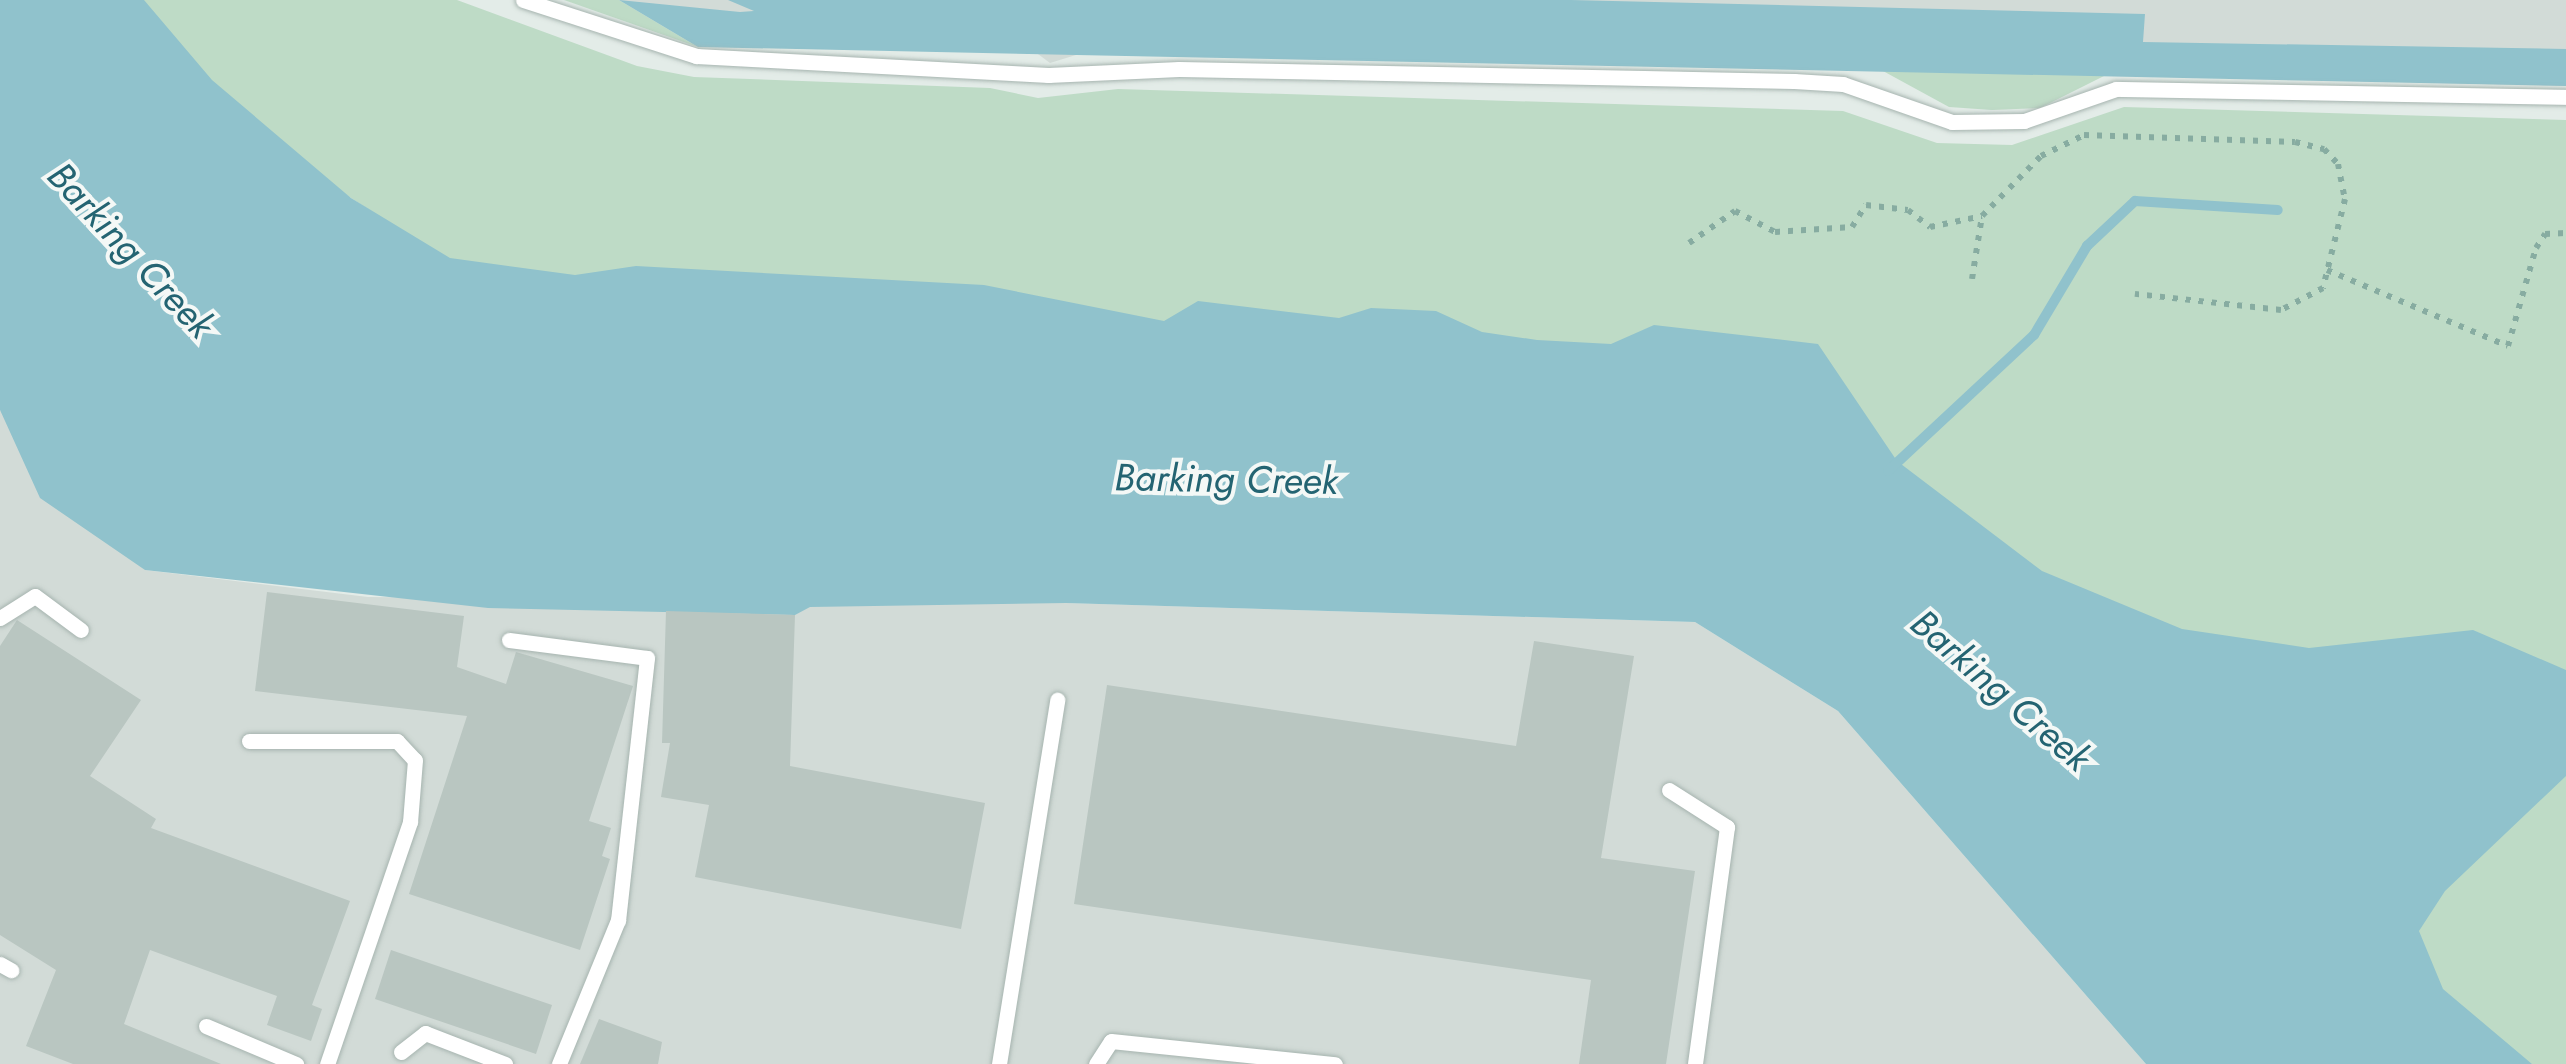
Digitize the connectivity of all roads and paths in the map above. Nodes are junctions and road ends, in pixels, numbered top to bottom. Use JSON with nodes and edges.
{"nodes":[{"id":1,"x":523,"y":0,"type":"edge"},
{"id":2,"x":2566,"y":97,"type":"edge"},
{"id":3,"x":1982,"y":216,"type":"junction"},
{"id":4,"x":2566,"y":234,"type":"edge"},
{"id":5,"x":1689,"y":242,"type":"dead end"},
{"id":6,"x":2327,"y":270,"type":"junction"},
{"id":7,"x":1972,"y":280,"type":"dead end"},
{"id":8,"x":2135,"y":294,"type":"dead end"},
{"id":9,"x":0,"y":618,"type":"edge"},
{"id":10,"x":81,"y":630,"type":"dead end"},
{"id":11,"x":510,"y":640,"type":"dead end"},
{"id":12,"x":1057,"y":700,"type":"dead end"},
{"id":13,"x":249,"y":741,"type":"dead end"},
{"id":14,"x":1669,"y":790,"type":"dead end"},
{"id":15,"x":206,"y":1026,"type":"dead end"},
{"id":16,"x":401,"y":1052,"type":"dead end"},
{"id":17,"x":296,"y":1064,"type":"edge"},
{"id":18,"x":328,"y":1064,"type":"edge"},
{"id":19,"x":506,"y":1064,"type":"edge"},
{"id":20,"x":559,"y":1064,"type":"edge"},
{"id":21,"x":999,"y":1064,"type":"edge"},
{"id":22,"x":1096,"y":1064,"type":"edge"},
{"id":23,"x":1336,"y":1064,"type":"edge"},
{"id":24,"x":1694,"y":1064,"type":"edge"}],
"edges":[{"from":1,"to":2,"type":"lane"},
{"from":3,"to":5,"type":"path"},
{"from":3,"to":6,"type":"path"},
{"from":3,"to":7,"type":"path"},
{"from":4,"to":6,"type":"path"},
{"from":6,"to":8,"type":"path"},
{"from":9,"to":10,"type":"lane"},
{"from":11,"to":20,"type":"lane"},
{"from":12,"to":21,"type":"lane"},
{"from":13,"to":18,"type":"lane"},
{"from":14,"to":24,"type":"lane"},
{"from":15,"to":17,"type":"lane"},
{"from":16,"to":19,"type":"lane"},
{"from":22,"to":23,"type":"lane"}]}
